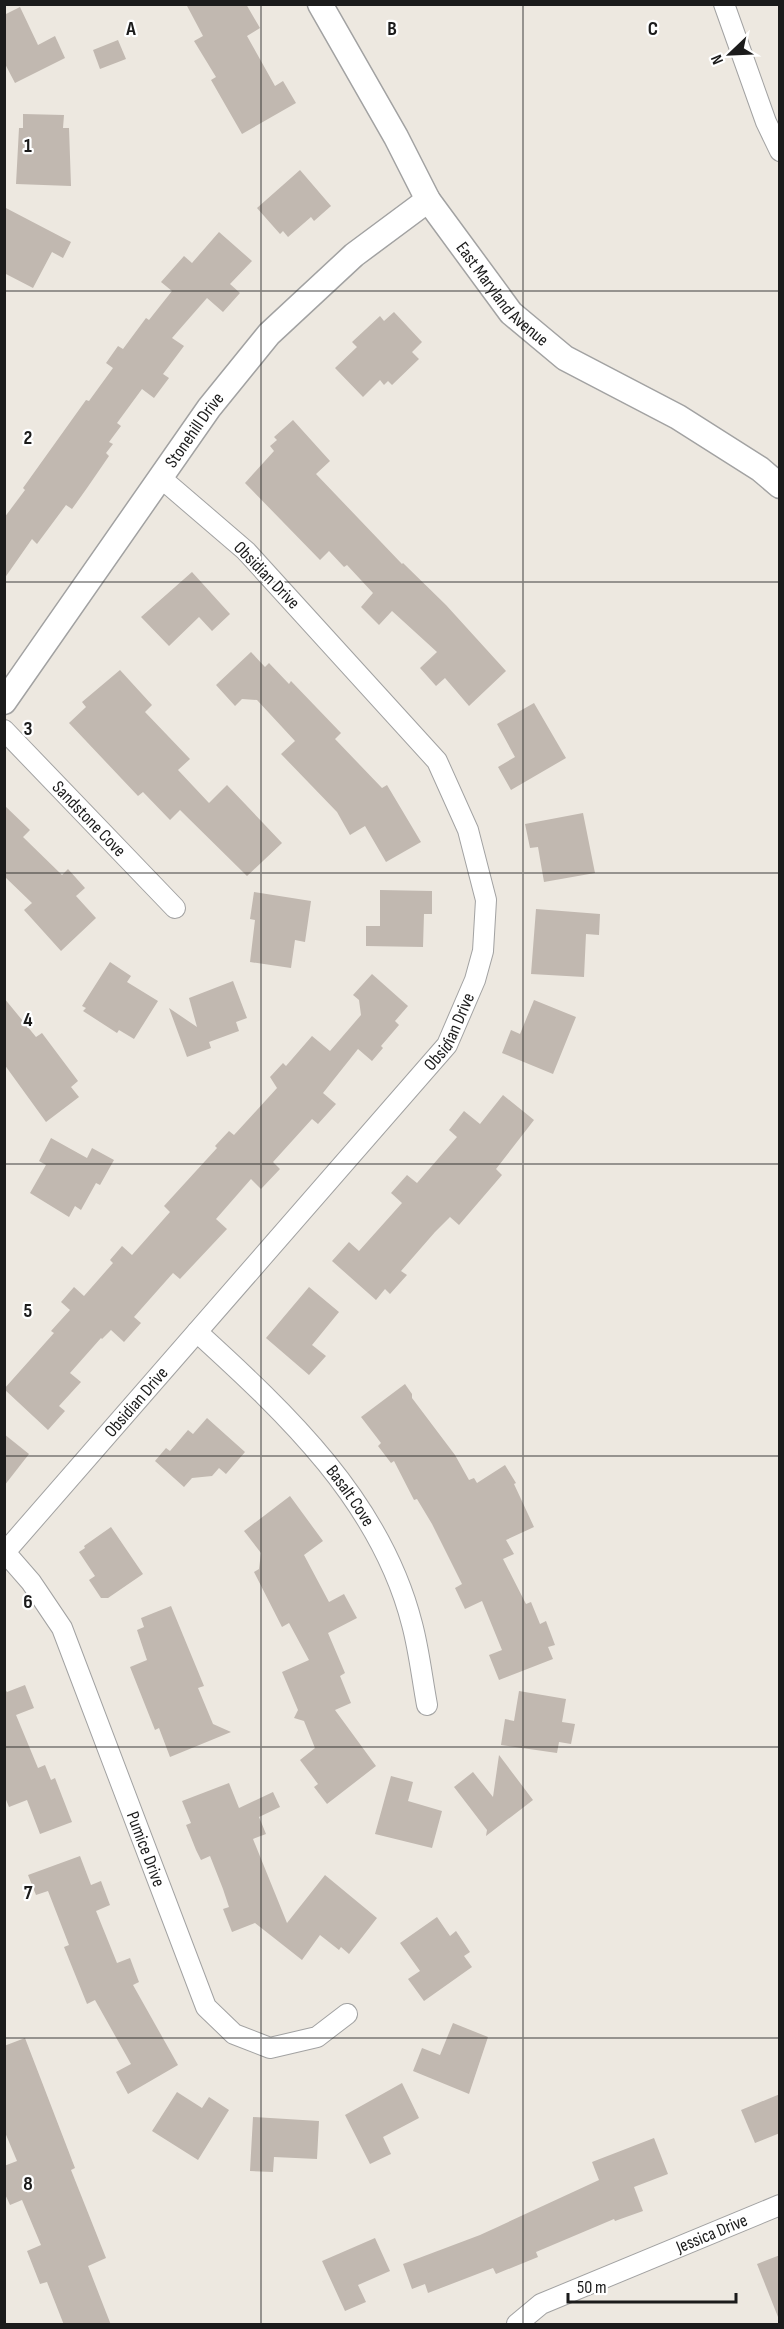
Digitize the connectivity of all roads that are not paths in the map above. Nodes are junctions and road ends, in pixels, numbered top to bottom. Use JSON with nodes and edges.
{"nodes":[{"id":1,"x":320,"y":4,"type":"edge"},
{"id":2,"x":724,"y":4,"type":"edge"},
{"id":3,"x":780,"y":151,"type":"edge"},
{"id":4,"x":428,"y":200,"type":"junction"},
{"id":5,"x":161,"y":478,"type":"junction"},
{"id":6,"x":780,"y":486,"type":"edge"},
{"id":7,"x":4,"y":702,"type":"edge"},
{"id":8,"x":4,"y":730,"type":"edge"},
{"id":9,"x":175,"y":908,"type":"dead end"},
{"id":10,"x":197,"y":1332,"type":"junction"},
{"id":11,"x":5,"y":1551,"type":"edge"},
{"id":12,"x":427,"y":1704,"type":"dead end"},
{"id":13,"x":347,"y":2013,"type":"dead end"},
{"id":14,"x":780,"y":2205,"type":"edge"},
{"id":15,"x":517,"y":2325,"type":"edge"}],
"edges":[{"from":1,"to":4,"type":"street","name":"East Maryland Avenue"},
{"from":2,"to":3,"type":"street"},
{"from":4,"to":5,"type":"street","name":"Stonehill Drive"},
{"from":4,"to":6,"type":"street","name":"East Maryland Avenue"},
{"from":5,"to":7,"type":"street","name":"Stonehill Drive"},
{"from":5,"to":10,"type":"street","name":"Obsidian Drive"},
{"from":8,"to":9,"type":"street","name":"Sandstone Cove"},
{"from":10,"to":11,"type":"street","name":"Obsidian Drive"},
{"from":10,"to":12,"type":"street","name":"Basalt Cove"},
{"from":11,"to":13,"type":"street","name":"Pumice Drive"},
{"from":14,"to":15,"type":"street","name":"Jessica Drive"}]}
